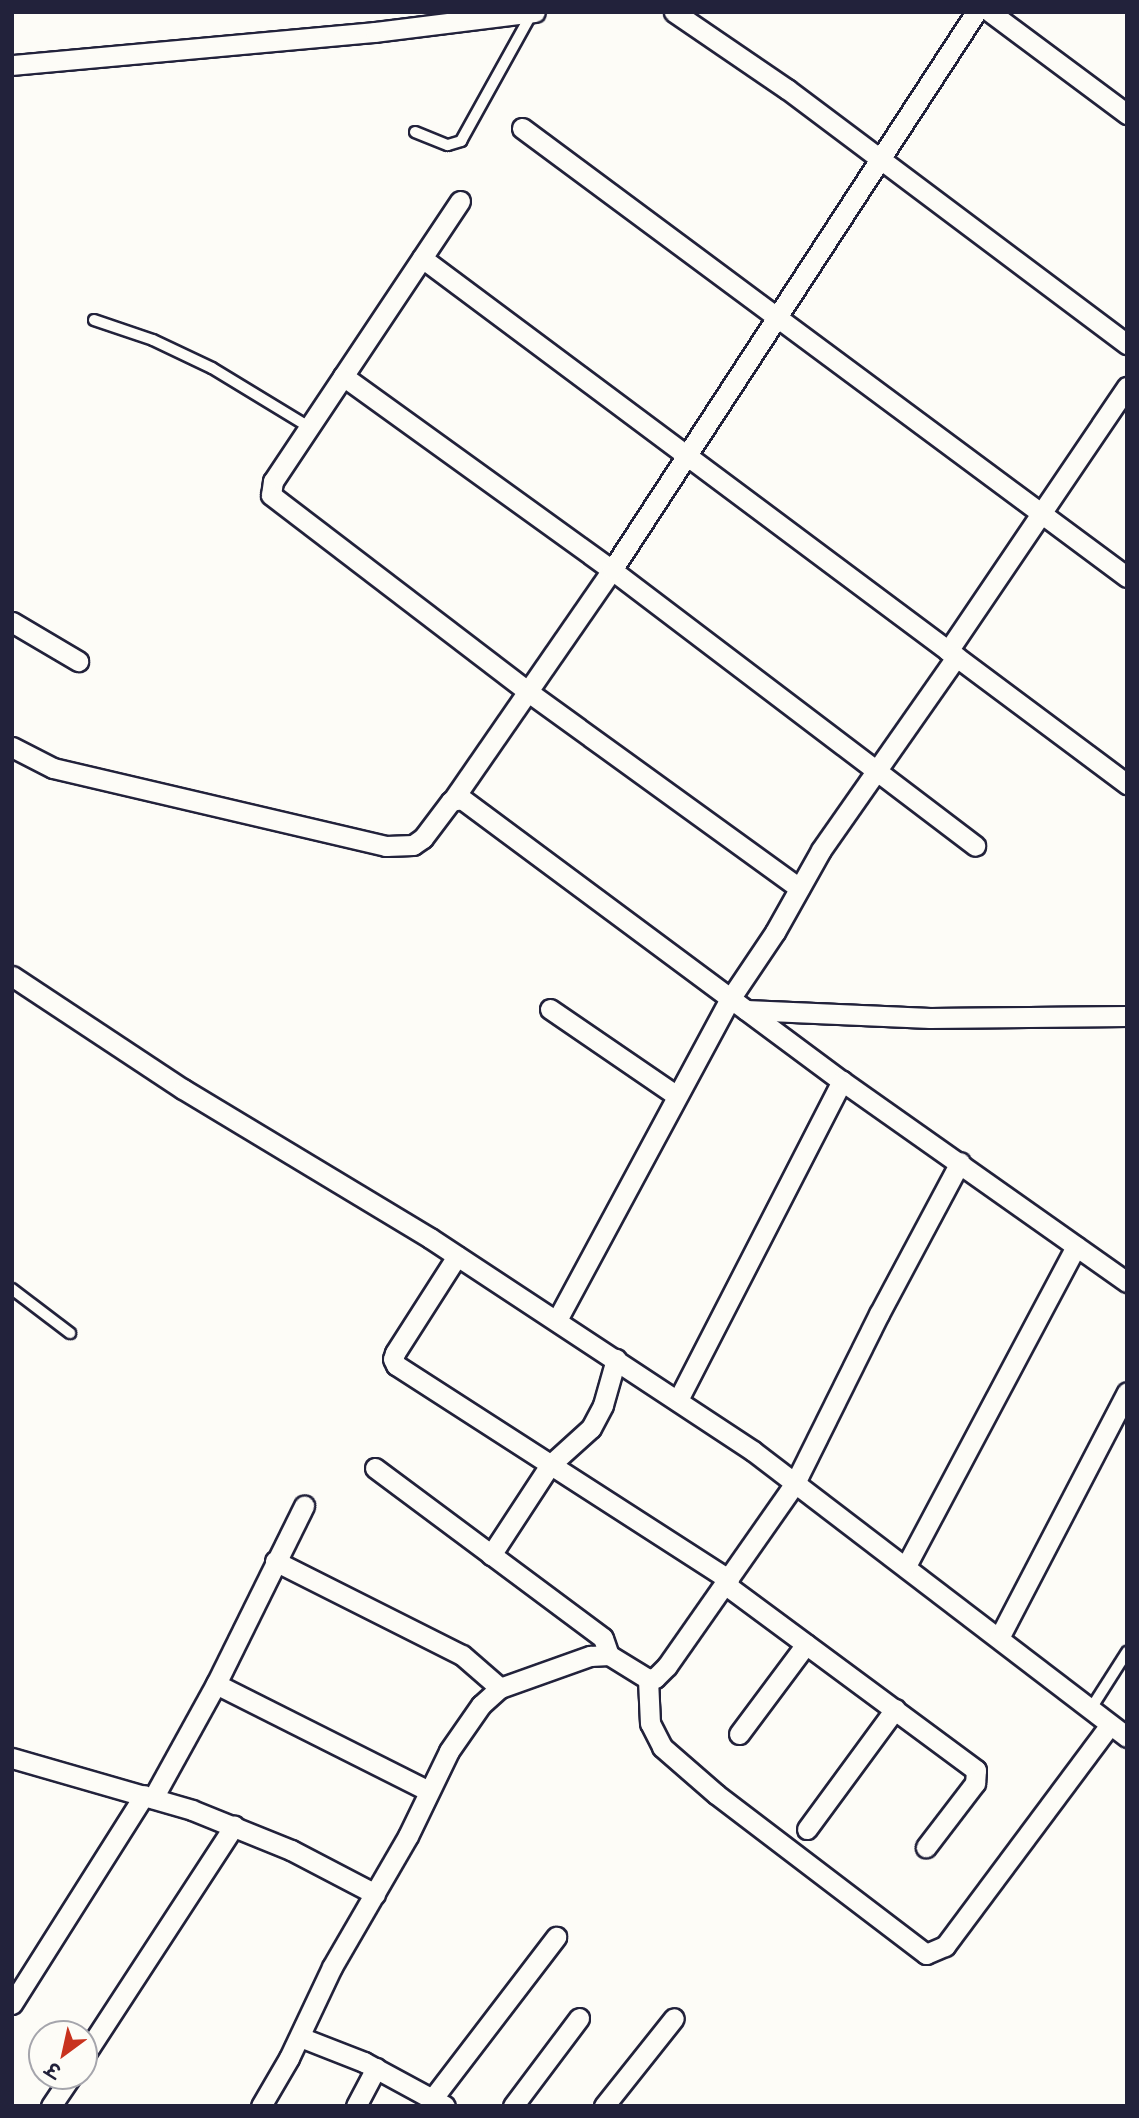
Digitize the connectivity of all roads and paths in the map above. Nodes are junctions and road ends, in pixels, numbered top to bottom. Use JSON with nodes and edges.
{"nodes":[{"id":1,"x":534,"y":12,"type":"edge"},
{"id":2,"x":674,"y":12,"type":"edge"},
{"id":3,"x":976,"y":12,"type":"edge"},
{"id":4,"x":990,"y":12,"type":"edge"},
{"id":5,"x":12,"y":65,"type":"edge"},
{"id":6,"x":1127,"y":114,"type":"edge"},
{"id":7,"x":522,"y":128,"type":"dead end"},
{"id":8,"x":415,"y":132,"type":"dead end"},
{"id":9,"x":881,"y":163,"type":"junction"},
{"id":10,"x":460,"y":201,"type":"dead end"},
{"id":11,"x":422,"y":258,"type":"junction"},
{"id":12,"x":777,"y":318,"type":"junction"},
{"id":13,"x":94,"y":320,"type":"dead end"},
{"id":14,"x":1127,"y":344,"type":"edge"},
{"id":15,"x":342,"y":376,"type":"junction"},
{"id":16,"x":1127,"y":387,"type":"edge"},
{"id":17,"x":309,"y":427,"type":"junction"},
{"id":18,"x":688,"y":455,"type":"junction"},
{"id":19,"x":1043,"y":514,"type":"junction"},
{"id":20,"x":612,"y":570,"type":"junction"},
{"id":21,"x":1127,"y":578,"type":"edge"},
{"id":22,"x":12,"y":622,"type":"edge"},
{"id":23,"x":952,"y":654,"type":"junction"},
{"id":24,"x":78,"y":661,"type":"dead end"},
{"id":25,"x":527,"y":691,"type":"junction"},
{"id":26,"x":12,"y":747,"type":"edge"},
{"id":27,"x":877,"y":770,"type":"junction"},
{"id":28,"x":1127,"y":784,"type":"edge"},
{"id":29,"x":454,"y":798,"type":"junction"},
{"id":30,"x":975,"y":846,"type":"dead end"},
{"id":31,"x":799,"y":888,"type":"junction"},
{"id":32,"x":12,"y":976,"type":"edge"},
{"id":33,"x":738,"y":1004,"type":"junction"},
{"id":34,"x":550,"y":1009,"type":"dead end"},
{"id":35,"x":1127,"y":1016,"type":"edge"},
{"id":36,"x":842,"y":1081,"type":"junction"},
{"id":37,"x":677,"y":1096,"type":"junction"},
{"id":38,"x":960,"y":1162,"type":"junction"},
{"id":39,"x":1076,"y":1246,"type":"junction"},
{"id":40,"x":457,"y":1256,"type":"junction"},
{"id":41,"x":1127,"y":1283,"type":"edge"},
{"id":42,"x":12,"y":1289,"type":"edge"},
{"id":43,"x":557,"y":1320,"type":"junction"},
{"id":44,"x":70,"y":1333,"type":"dead end"},
{"id":45,"x":615,"y":1359,"type":"junction"},
{"id":46,"x":1127,"y":1392,"type":"edge"},
{"id":47,"x":678,"y":1400,"type":"junction"},
{"id":48,"x":550,"y":1465,"type":"junction"},
{"id":49,"x":375,"y":1468,"type":"dead end"},
{"id":50,"x":795,"y":1483,"type":"junction"},
{"id":51,"x":304,"y":1506,"type":"dead end"},
{"id":52,"x":494,"y":1550,"type":"junction"},
{"id":53,"x":275,"y":1561,"type":"junction"},
{"id":54,"x":906,"y":1566,"type":"junction"},
{"id":55,"x":728,"y":1583,"type":"junction"},
{"id":56,"x":999,"y":1638,"type":"junction"},
{"id":57,"x":806,"y":1644,"type":"junction"},
{"id":58,"x":1127,"y":1653,"type":"edge"},
{"id":59,"x":609,"y":1655,"type":"junction"},
{"id":60,"x":648,"y":1679,"type":"junction"},
{"id":61,"x":216,"y":1684,"type":"junction"},
{"id":62,"x":500,"y":1688,"type":"junction"},
{"id":63,"x":895,"y":1709,"type":"junction"},
{"id":64,"x":1090,"y":1710,"type":"junction"},
{"id":65,"x":1110,"y":1725,"type":"junction"},
{"id":66,"x":739,"y":1734,"type":"dead end"},
{"id":67,"x":1127,"y":1737,"type":"edge"},
{"id":68,"x":12,"y":1758,"type":"edge"},
{"id":69,"x":429,"y":1791,"type":"junction"},
{"id":70,"x":149,"y":1796,"type":"junction"},
{"id":71,"x":234,"y":1826,"type":"junction"},
{"id":72,"x":807,"y":1829,"type":"dead end"},
{"id":73,"x":926,"y":1847,"type":"dead end"},
{"id":74,"x":375,"y":1894,"type":"junction"},
{"id":75,"x":556,"y":1937,"type":"dead end"},
{"id":76,"x":12,"y":2004,"type":"edge"},
{"id":77,"x":579,"y":2018,"type":"dead end"},
{"id":78,"x":674,"y":2018,"type":"dead end"},
{"id":79,"x":98,"y":2035,"type":"edge"},
{"id":80,"x":300,"y":2037,"type":"junction"},
{"id":81,"x":376,"y":2068,"type":"junction"},
{"id":82,"x":62,"y":2090,"type":"edge"},
{"id":83,"x":439,"y":2102,"type":"edge"},
{"id":84,"x":51,"y":2106,"type":"edge"},
{"id":85,"x":261,"y":2106,"type":"edge"},
{"id":86,"x":356,"y":2106,"type":"edge"},
{"id":87,"x":513,"y":2106,"type":"edge"},
{"id":88,"x":604,"y":2106,"type":"edge"}],
"edges":[{"from":1,"to":5,"type":"street"},
{"from":1,"to":8,"type":"lane"},
{"from":2,"to":9,"type":"street"},
{"from":3,"to":9,"type":"street"},
{"from":4,"to":6,"type":"street"},
{"from":7,"to":12,"type":"street"},
{"from":9,"to":12,"type":"street"},
{"from":9,"to":14,"type":"street"},
{"from":10,"to":11,"type":"street"},
{"from":11,"to":15,"type":"street"},
{"from":11,"to":18,"type":"street"},
{"from":12,"to":18,"type":"street"},
{"from":12,"to":19,"type":"street"},
{"from":13,"to":17,"type":"lane"},
{"from":15,"to":17,"type":"street"},
{"from":15,"to":20,"type":"street"},
{"from":16,"to":19,"type":"street"},
{"from":17,"to":25,"type":"street"},
{"from":18,"to":20,"type":"street"},
{"from":18,"to":23,"type":"street"},
{"from":19,"to":21,"type":"street"},
{"from":19,"to":23,"type":"street"},
{"from":20,"to":25,"type":"street"},
{"from":20,"to":27,"type":"street"},
{"from":22,"to":24,"type":"street"},
{"from":23,"to":27,"type":"street"},
{"from":23,"to":28,"type":"street"},
{"from":25,"to":29,"type":"street"},
{"from":25,"to":31,"type":"street"},
{"from":26,"to":29,"type":"street"},
{"from":27,"to":30,"type":"street"},
{"from":27,"to":31,"type":"street"},
{"from":29,"to":33,"type":"street"},
{"from":31,"to":33,"type":"street"},
{"from":32,"to":40,"type":"street"},
{"from":33,"to":35,"type":"street"},
{"from":33,"to":36,"type":"street"},
{"from":33,"to":37,"type":"street"},
{"from":34,"to":37,"type":"street"},
{"from":36,"to":38,"type":"street"},
{"from":36,"to":47,"type":"street"},
{"from":37,"to":43,"type":"street"},
{"from":38,"to":39,"type":"street"},
{"from":38,"to":50,"type":"street"},
{"from":39,"to":41,"type":"street"},
{"from":39,"to":54,"type":"street"},
{"from":40,"to":43,"type":"street"},
{"from":40,"to":48,"type":"street"},
{"from":42,"to":44,"type":"lane"},
{"from":43,"to":45,"type":"street"},
{"from":45,"to":47,"type":"street"},
{"from":45,"to":48,"type":"street"},
{"from":46,"to":56,"type":"street"},
{"from":47,"to":50,"type":"street"},
{"from":48,"to":52,"type":"street"},
{"from":48,"to":55,"type":"street"},
{"from":49,"to":52,"type":"street"},
{"from":50,"to":54,"type":"street"},
{"from":50,"to":55,"type":"street"},
{"from":51,"to":53,"type":"street"},
{"from":52,"to":59,"type":"street"},
{"from":53,"to":61,"type":"street"},
{"from":53,"to":62,"type":"street"},
{"from":54,"to":56,"type":"street"},
{"from":55,"to":57,"type":"street"},
{"from":55,"to":60,"type":"street"},
{"from":56,"to":64,"type":"street"},
{"from":57,"to":63,"type":"street"},
{"from":57,"to":66,"type":"street"},
{"from":58,"to":64,"type":"lane"},
{"from":59,"to":60,"type":"street"},
{"from":59,"to":62,"type":"street"},
{"from":60,"to":65,"type":"street"},
{"from":61,"to":69,"type":"street"},
{"from":61,"to":70,"type":"street"},
{"from":62,"to":69,"type":"street"},
{"from":63,"to":72,"type":"street"},
{"from":63,"to":73,"type":"street"},
{"from":64,"to":65,"type":"street"},
{"from":65,"to":67,"type":"street"},
{"from":68,"to":70,"type":"street"},
{"from":69,"to":74,"type":"street"},
{"from":70,"to":71,"type":"street"},
{"from":70,"to":76,"type":"street"},
{"from":71,"to":74,"type":"street"},
{"from":71,"to":79,"type":"street"},
{"from":74,"to":80,"type":"street"},
{"from":75,"to":83,"type":"street"},
{"from":77,"to":87,"type":"street"},
{"from":78,"to":88,"type":"street"},
{"from":80,"to":81,"type":"street"},
{"from":80,"to":85,"type":"street"},
{"from":81,"to":83,"type":"street"},
{"from":81,"to":86,"type":"street"},
{"from":82,"to":84,"type":"street"}]}
